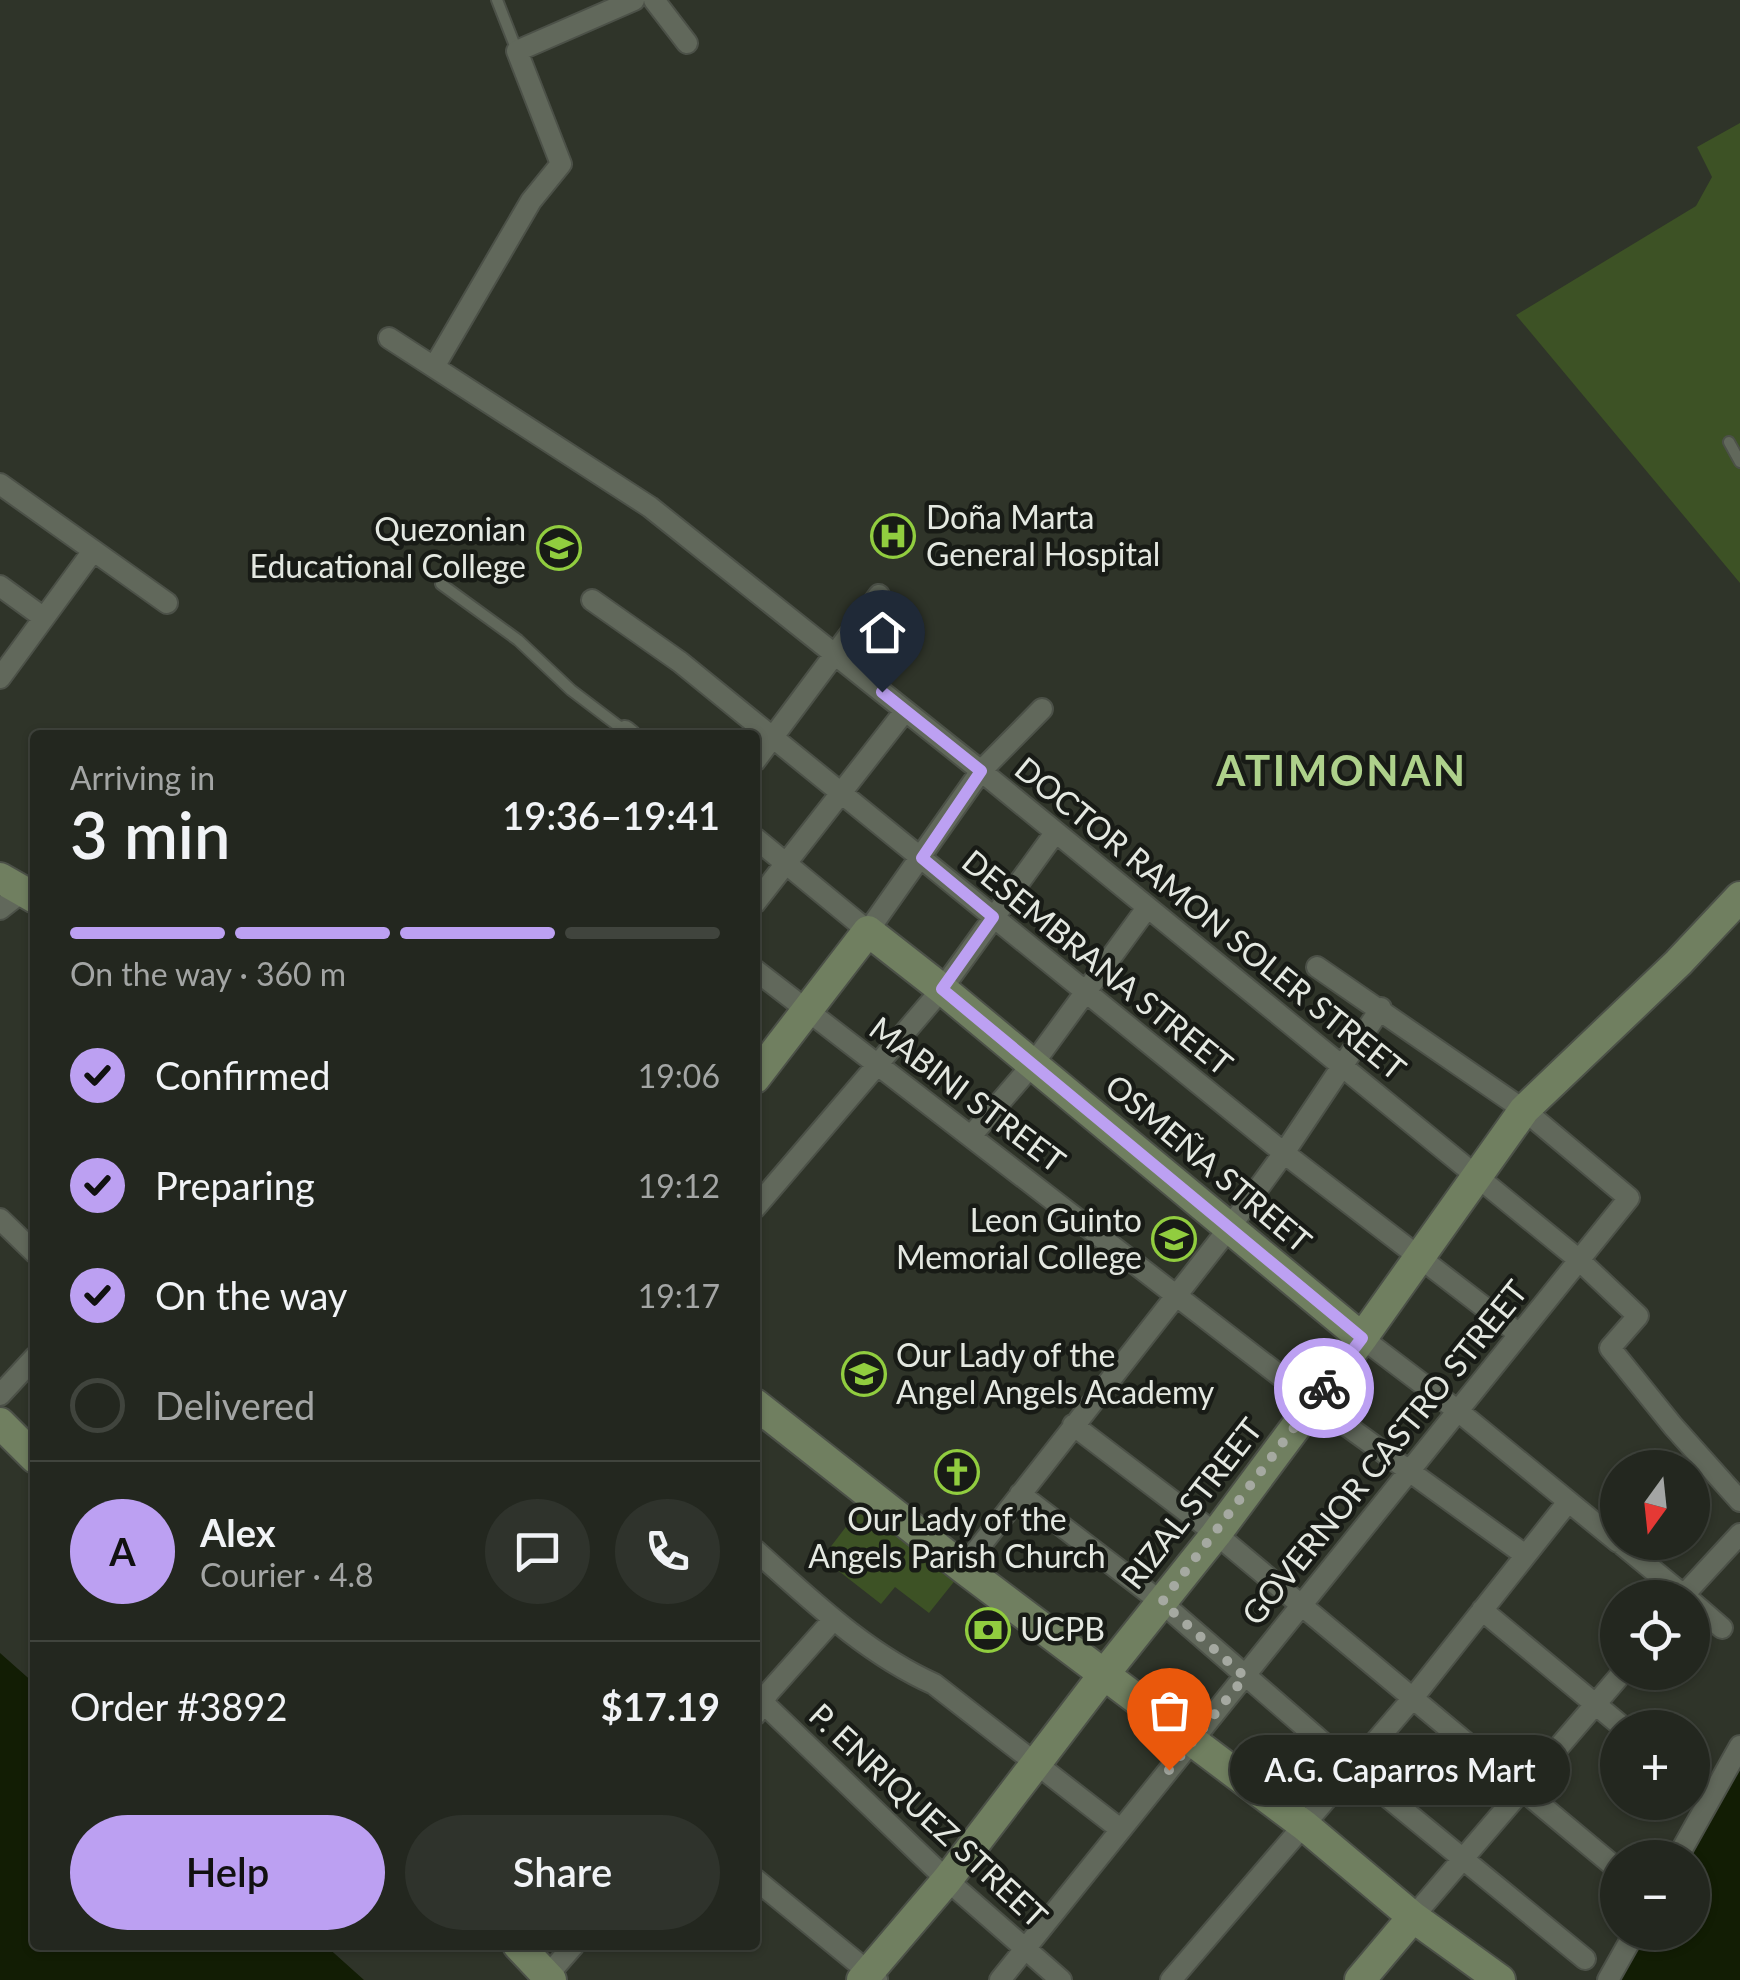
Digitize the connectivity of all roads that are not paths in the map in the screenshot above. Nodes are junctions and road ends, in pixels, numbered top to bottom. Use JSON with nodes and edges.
{"nodes":[{"id":1,"x":496,"y":0,"type":"edge"},
{"id":2,"x":634,"y":0,"type":"edge"},
{"id":3,"x":654,"y":0,"type":"edge"},
{"id":4,"x":687,"y":43,"type":"dead end"},
{"id":5,"x":517,"y":51,"type":"junction"},
{"id":6,"x":388,"y":338,"type":"dead end"},
{"id":7,"x":434,"y":367,"type":"junction"},
{"id":8,"x":1729,"y":442,"type":"dead end"},
{"id":9,"x":1740,"y":462,"type":"edge"},
{"id":10,"x":0,"y":484,"type":"edge"},
{"id":11,"x":93,"y":550,"type":"junction"},
{"id":12,"x":440,"y":584,"type":"dead end"},
{"id":13,"x":0,"y":586,"type":"edge"},
{"id":14,"x":879,"y":595,"type":"dead end"},
{"id":15,"x":592,"y":600,"type":"dead end"},
{"id":16,"x":167,"y":603,"type":"dead end"},
{"id":17,"x":44,"y":618,"type":"junction"},
{"id":18,"x":835,"y":655,"type":"junction"},
{"id":19,"x":0,"y":678,"type":"edge"},
{"id":20,"x":1042,"y":709,"type":"dead end"},
{"id":21,"x":905,"y":711,"type":"junction"},
{"id":22,"x":624,"y":730,"type":"edge"},
{"id":23,"x":773,"y":737,"type":"junction"},
{"id":24,"x":760,"y":754,"type":"edge"},
{"id":25,"x":981,"y":771,"type":"junction"},
{"id":26,"x":840,"y":791,"type":"junction"},
{"id":27,"x":1055,"y":833,"type":"junction"},
{"id":28,"x":760,"y":842,"type":"edge"},
{"id":29,"x":922,"y":858,"type":"junction"},
{"id":30,"x":785,"y":864,"type":"junction"},
{"id":31,"x":760,"y":896,"type":"edge"},
{"id":32,"x":1740,"y":898,"type":"edge"},
{"id":33,"x":1148,"y":908,"type":"junction"},
{"id":34,"x":993,"y":917,"type":"junction"},
{"id":35,"x":868,"y":931,"type":"junction"},
{"id":36,"x":1316,"y":967,"type":"dead end"},
{"id":37,"x":760,"y":974,"type":"edge"},
{"id":38,"x":942,"y":989,"type":"junction"},
{"id":39,"x":1084,"y":993,"type":"junction"},
{"id":40,"x":1380,"y":1008,"type":"junction"},
{"id":41,"x":807,"y":1010,"type":"junction"},
{"id":42,"x":1034,"y":1064,"type":"junction"},
{"id":43,"x":1341,"y":1064,"type":"junction"},
{"id":44,"x":879,"y":1065,"type":"junction"},
{"id":45,"x":760,"y":1071,"type":"edge"},
{"id":46,"x":1524,"y":1110,"type":"junction"},
{"id":47,"x":971,"y":1136,"type":"junction"},
{"id":48,"x":1284,"y":1154,"type":"junction"},
{"id":49,"x":1478,"y":1177,"type":"junction"},
{"id":50,"x":760,"y":1202,"type":"edge"},
{"id":51,"x":0,"y":1219,"type":"edge"},
{"id":52,"x":1230,"y":1227,"type":"junction"},
{"id":53,"x":30,"y":1248,"type":"edge"},
{"id":54,"x":1420,"y":1258,"type":"junction"},
{"id":55,"x":1578,"y":1260,"type":"junction"},
{"id":56,"x":1176,"y":1294,"type":"junction"},
{"id":57,"x":1519,"y":1334,"type":"junction"},
{"id":58,"x":1362,"y":1338,"type":"junction"},
{"id":59,"x":30,"y":1361,"type":"edge"},
{"id":60,"x":0,"y":1394,"type":"edge"},
{"id":61,"x":1314,"y":1402,"type":"junction"},
{"id":62,"x":760,"y":1408,"type":"edge"},
{"id":63,"x":1458,"y":1412,"type":"junction"},
{"id":64,"x":0,"y":1423,"type":"edge"},
{"id":65,"x":1073,"y":1425,"type":"junction"},
{"id":66,"x":30,"y":1453,"type":"edge"},
{"id":67,"x":1411,"y":1471,"type":"junction"},
{"id":68,"x":1020,"y":1494,"type":"junction"},
{"id":69,"x":1740,"y":1501,"type":"edge"},
{"id":70,"x":1568,"y":1502,"type":"junction"},
{"id":71,"x":1600,"y":1528,"type":"edge"},
{"id":72,"x":1216,"y":1534,"type":"junction"},
{"id":73,"x":1740,"y":1534,"type":"edge"},
{"id":74,"x":760,"y":1554,"type":"edge"},
{"id":75,"x":1525,"y":1556,"type":"junction"},
{"id":76,"x":1640,"y":1560,"type":"edge"},
{"id":77,"x":963,"y":1568,"type":"junction"},
{"id":78,"x":1664,"y":1580,"type":"edge"},
{"id":79,"x":1701,"y":1580,"type":"edge"},
{"id":80,"x":1162,"y":1602,"type":"junction"},
{"id":81,"x":1300,"y":1605,"type":"junction"},
{"id":82,"x":1482,"y":1610,"type":"junction"},
{"id":83,"x":1710,"y":1618,"type":"edge"},
{"id":84,"x":833,"y":1620,"type":"junction"},
{"id":85,"x":1722,"y":1628,"type":"dead end"},
{"id":86,"x":1105,"y":1672,"type":"junction"},
{"id":87,"x":1245,"y":1677,"type":"junction"},
{"id":88,"x":1608,"y":1690,"type":"edge"},
{"id":89,"x":1412,"y":1699,"type":"junction"},
{"id":90,"x":760,"y":1700,"type":"edge"},
{"id":91,"x":760,"y":1702,"type":"edge"},
{"id":92,"x":1597,"y":1705,"type":"junction"},
{"id":93,"x":1603,"y":1710,"type":"edge"},
{"id":94,"x":1194,"y":1741,"type":"junction"},
{"id":95,"x":1740,"y":1746,"type":"edge"},
{"id":96,"x":1036,"y":1764,"type":"junction"},
{"id":97,"x":1350,"y":1767,"type":"junction"},
{"id":98,"x":1521,"y":1789,"type":"junction"},
{"id":99,"x":1305,"y":1826,"type":"junction"},
{"id":100,"x":1120,"y":1829,"type":"junction"},
{"id":101,"x":1687,"y":1840,"type":"edge"},
{"id":102,"x":1600,"y":1855,"type":"edge"},
{"id":103,"x":1462,"y":1857,"type":"junction"},
{"id":104,"x":947,"y":1880,"type":"junction"},
{"id":105,"x":760,"y":1883,"type":"edge"},
{"id":106,"x":1413,"y":1917,"type":"junction"},
{"id":107,"x":1026,"y":1949,"type":"junction"},
{"id":108,"x":523,"y":1950,"type":"edge"},
{"id":109,"x":570,"y":1950,"type":"edge"},
{"id":110,"x":1625,"y":1950,"type":"edge"},
{"id":111,"x":1586,"y":1959,"type":"dead end"},
{"id":112,"x":870,"y":1977,"type":"edge"},
{"id":113,"x":549,"y":1978,"type":"edge"},
{"id":114,"x":1000,"y":1980,"type":"edge"},
{"id":115,"x":1061,"y":1980,"type":"edge"},
{"id":116,"x":1171,"y":1980,"type":"edge"},
{"id":117,"x":1360,"y":1980,"type":"edge"},
{"id":118,"x":1500,"y":1980,"type":"edge"},
{"id":119,"x":1608,"y":1980,"type":"edge"}],
"edges":[{"from":1,"to":5,"type":"lane"},
{"from":2,"to":5,"type":"street"},
{"from":3,"to":4,"type":"street"},
{"from":5,"to":7,"type":"street"},
{"from":6,"to":7,"type":"street","name":"DOCTOR RAMON SOLER STREET"},
{"from":7,"to":18,"type":"street","name":"DOCTOR RAMON SOLER STREET"},
{"from":8,"to":9,"type":"lane"},
{"from":10,"to":11,"type":"street"},
{"from":11,"to":16,"type":"street"},
{"from":11,"to":17,"type":"street"},
{"from":12,"to":22,"type":"lane"},
{"from":13,"to":17,"type":"street"},
{"from":14,"to":18,"type":"street"},
{"from":15,"to":23,"type":"street","name":"DESEMBRANA STREET"},
{"from":17,"to":19,"type":"street"},
{"from":18,"to":21,"type":"street","name":"DOCTOR RAMON SOLER STREET"},
{"from":18,"to":23,"type":"street"},
{"from":20,"to":25,"type":"street"},
{"from":21,"to":25,"type":"street","name":"DOCTOR RAMON SOLER STREET"},
{"from":21,"to":26,"type":"street"},
{"from":23,"to":24,"type":"street"},
{"from":23,"to":26,"type":"street","name":"DESEMBRANA STREET"},
{"from":25,"to":27,"type":"street","name":"DOCTOR RAMON SOLER STREET"},
{"from":25,"to":29,"type":"street"},
{"from":26,"to":29,"type":"street","name":"DESEMBRANA STREET"},
{"from":26,"to":30,"type":"street"},
{"from":27,"to":33,"type":"street","name":"DOCTOR RAMON SOLER STREET"},
{"from":27,"to":34,"type":"street"},
{"from":28,"to":30,"type":"street","name":"OSMEÑA STREET"},
{"from":29,"to":34,"type":"street","name":"DESEMBRANA STREET"},
{"from":29,"to":35,"type":"street"},
{"from":30,"to":31,"type":"street"},
{"from":30,"to":35,"type":"street","name":"OSMEÑA STREET"},
{"from":32,"to":46,"type":"street","name":"RIZAL STREET"},
{"from":33,"to":39,"type":"street"},
{"from":33,"to":43,"type":"street","name":"DOCTOR RAMON SOLER STREET"},
{"from":34,"to":38,"type":"street"},
{"from":34,"to":39,"type":"street","name":"DESEMBRANA STREET"},
{"from":35,"to":38,"type":"street","name":"OSMEÑA STREET"},
{"from":35,"to":41,"type":"street"},
{"from":36,"to":40,"type":"street"},
{"from":37,"to":41,"type":"street","name":"MABINI STREET"},
{"from":38,"to":42,"type":"street","name":"OSMEÑA STREET"},
{"from":38,"to":44,"type":"street"},
{"from":39,"to":42,"type":"street"},
{"from":39,"to":48,"type":"street","name":"DESEMBRANA STREET"},
{"from":40,"to":43,"type":"street"},
{"from":40,"to":46,"type":"street"},
{"from":41,"to":44,"type":"street","name":"MABINI STREET"},
{"from":41,"to":45,"type":"street"},
{"from":42,"to":47,"type":"street"},
{"from":42,"to":52,"type":"street","name":"OSMEÑA STREET"},
{"from":43,"to":48,"type":"street"},
{"from":43,"to":49,"type":"street","name":"DOCTOR RAMON SOLER STREET"},
{"from":44,"to":47,"type":"street","name":"MABINI STREET"},
{"from":44,"to":50,"type":"street"},
{"from":46,"to":49,"type":"street","name":"RIZAL STREET"},
{"from":46,"to":55,"type":"street","name":"GOVERNOR CASTRO STREET"},
{"from":47,"to":56,"type":"street","name":"MABINI STREET"},
{"from":48,"to":52,"type":"street"},
{"from":48,"to":54,"type":"street","name":"DESEMBRANA STREET"},
{"from":49,"to":54,"type":"street","name":"RIZAL STREET"},
{"from":49,"to":55,"type":"street","name":"DOCTOR RAMON SOLER STREET"},
{"from":51,"to":53,"type":"street"},
{"from":52,"to":56,"type":"street"},
{"from":52,"to":58,"type":"street","name":"OSMEÑA STREET"},
{"from":54,"to":57,"type":"street","name":"DESEMBRANA STREET"},
{"from":54,"to":58,"type":"street","name":"RIZAL STREET"},
{"from":55,"to":57,"type":"street","name":"GOVERNOR CASTRO STREET"},
{"from":55,"to":69,"type":"street","name":"DOCTOR RAMON SOLER STREET"},
{"from":56,"to":61,"type":"street","name":"MABINI STREET"},
{"from":56,"to":65,"type":"street"},
{"from":57,"to":63,"type":"street","name":"GOVERNOR CASTRO STREET"},
{"from":58,"to":61,"type":"street","name":"RIZAL STREET"},
{"from":58,"to":63,"type":"street","name":"OSMEÑA STREET"},
{"from":59,"to":60,"type":"street"},
{"from":61,"to":67,"type":"street","name":"MABINI STREET"},
{"from":61,"to":72,"type":"street","name":"RIZAL STREET"},
{"from":62,"to":77,"type":"street"},
{"from":63,"to":67,"type":"street","name":"GOVERNOR CASTRO STREET"},
{"from":63,"to":70,"type":"street","name":"OSMEÑA STREET"},
{"from":64,"to":66,"type":"street"},
{"from":65,"to":68,"type":"street"},
{"from":65,"to":72,"type":"street"},
{"from":67,"to":75,"type":"street","name":"MABINI STREET"},
{"from":67,"to":81,"type":"street","name":"GOVERNOR CASTRO STREET"},
{"from":68,"to":77,"type":"street"},
{"from":68,"to":80,"type":"street"},
{"from":70,"to":71,"type":"street","name":"OSMEÑA STREET"},
{"from":70,"to":75,"type":"street"},
{"from":72,"to":80,"type":"street","name":"RIZAL STREET"},
{"from":72,"to":81,"type":"street"},
{"from":73,"to":79,"type":"street"},
{"from":74,"to":84,"type":"street"},
{"from":75,"to":82,"type":"street"},
{"from":76,"to":78,"type":"street","name":"OSMEÑA STREET"},
{"from":77,"to":86,"type":"street"},
{"from":80,"to":86,"type":"street","name":"RIZAL STREET"},
{"from":80,"to":87,"type":"street"},
{"from":81,"to":87,"type":"street","name":"GOVERNOR CASTRO STREET"},
{"from":81,"to":89,"type":"street"},
{"from":82,"to":89,"type":"street"},
{"from":82,"to":92,"type":"street"},
{"from":83,"to":85,"type":"street","name":"OSMEÑA STREET"},
{"from":84,"to":90,"type":"street"},
{"from":84,"to":96,"type":"street"},
{"from":86,"to":94,"type":"street"},
{"from":86,"to":96,"type":"street","name":"RIZAL STREET"},
{"from":87,"to":94,"type":"street","name":"GOVERNOR CASTRO STREET"},
{"from":87,"to":97,"type":"street"},
{"from":88,"to":92,"type":"street"},
{"from":89,"to":97,"type":"street"},
{"from":89,"to":98,"type":"street"},
{"from":91,"to":104,"type":"street","name":"P. ENRIQUEZ STREET"},
{"from":92,"to":93,"type":"street"},
{"from":92,"to":98,"type":"street"},
{"from":94,"to":99,"type":"street"},
{"from":94,"to":100,"type":"street","name":"GOVERNOR CASTRO STREET"},
{"from":95,"to":101,"type":"street"},
{"from":96,"to":100,"type":"street"},
{"from":96,"to":104,"type":"street","name":"RIZAL STREET"},
{"from":97,"to":99,"type":"street"},
{"from":97,"to":103,"type":"street"},
{"from":98,"to":102,"type":"street"},
{"from":98,"to":103,"type":"street"},
{"from":99,"to":106,"type":"street"},
{"from":99,"to":116,"type":"street"},
{"from":100,"to":107,"type":"street","name":"GOVERNOR CASTRO STREET"},
{"from":103,"to":106,"type":"street"},
{"from":103,"to":111,"type":"street"},
{"from":104,"to":107,"type":"street","name":"P. ENRIQUEZ STREET"},
{"from":104,"to":112,"type":"street","name":"RIZAL STREET"},
{"from":105,"to":112,"type":"street"},
{"from":106,"to":117,"type":"street"},
{"from":106,"to":118,"type":"street"},
{"from":107,"to":114,"type":"street","name":"GOVERNOR CASTRO STREET"},
{"from":107,"to":115,"type":"street","name":"P. ENRIQUEZ STREET"},
{"from":108,"to":113,"type":"street"},
{"from":109,"to":113,"type":"street"},
{"from":110,"to":119,"type":"street"}]}
